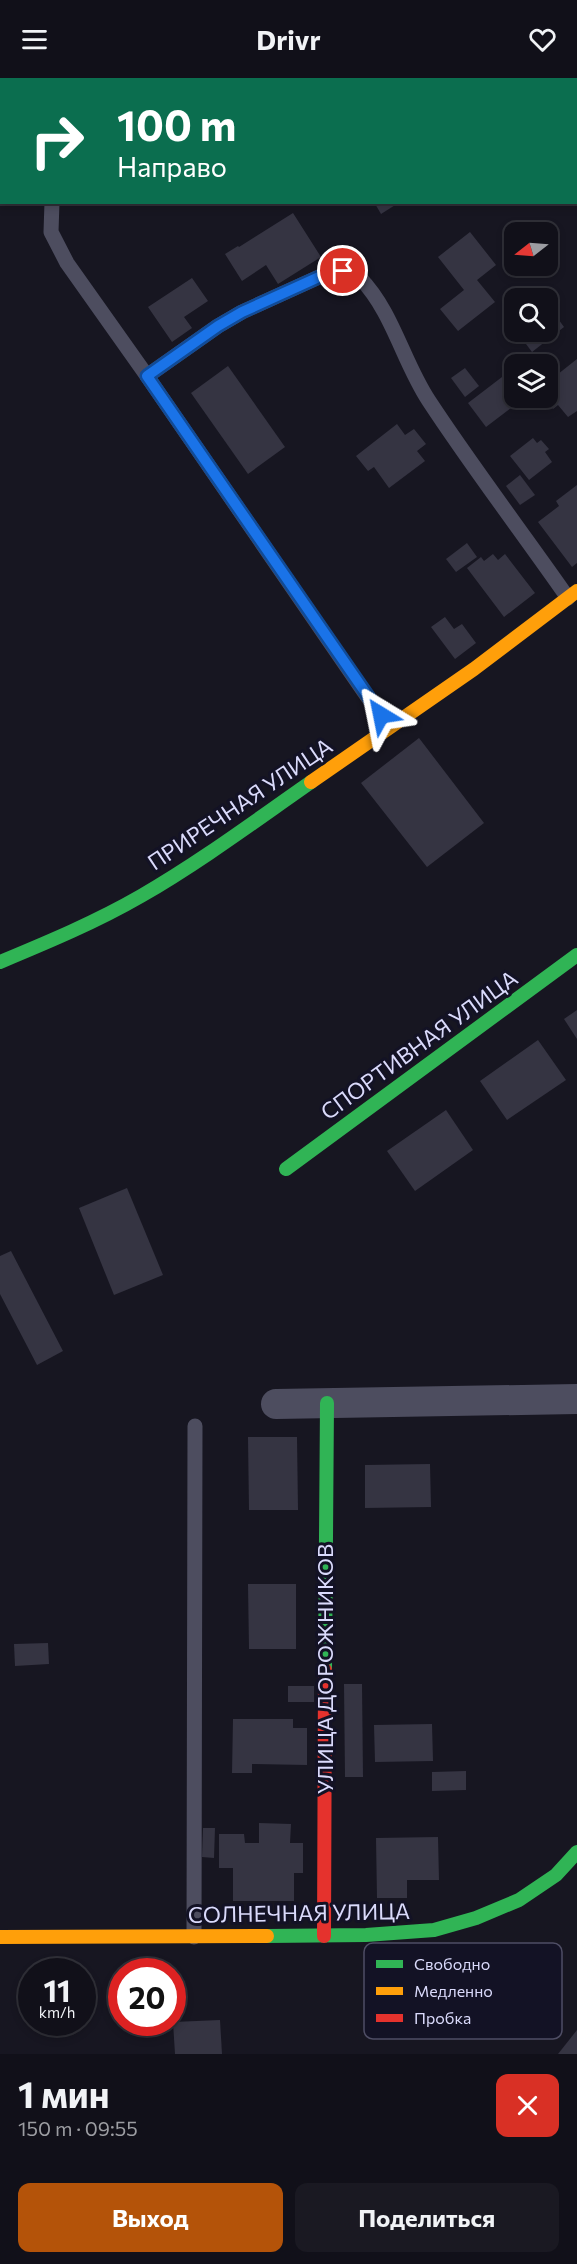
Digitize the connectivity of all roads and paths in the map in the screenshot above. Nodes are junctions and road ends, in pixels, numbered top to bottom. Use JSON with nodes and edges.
{"nodes":[{"id":1,"x":52,"y":204,"type":"edge"},
{"id":2,"x":147,"y":376,"type":"junction"},
{"id":3,"x":573,"y":595,"type":"edge"},
{"id":4,"x":381,"y":715,"type":"dead end"},
{"id":5,"x":577,"y":955,"type":"edge"},
{"id":6,"x":0,"y":963,"type":"edge"},
{"id":7,"x":286,"y":1169,"type":"dead end"},
{"id":8,"x":577,"y":1399,"type":"edge"},
{"id":9,"x":327,"y":1403,"type":"junction"},
{"id":10,"x":276,"y":1404,"type":"dead end"},
{"id":11,"x":195,"y":1425,"type":"dead end"},
{"id":12,"x":577,"y":1852,"type":"edge"},
{"id":13,"x":324,"y":1936,"type":"junction"},
{"id":14,"x":0,"y":1937,"type":"edge"},
{"id":15,"x":194,"y":1937,"type":"junction"}],
"edges":[{"from":1,"to":2,"type":"lane"},
{"from":2,"to":3,"type":"lane"},
{"from":2,"to":4,"type":"lane"},
{"from":3,"to":6,"type":"street","name":"ПРИРЕЧНАЯ УЛИЦА"},
{"from":5,"to":7,"type":"street","name":"СПОРТИВНАЯ УЛИЦА"},
{"from":8,"to":9,"type":"street"},
{"from":9,"to":10,"type":"street"},
{"from":9,"to":13,"type":"street","name":"УЛИЦА ДОРОЖНИКОВ"},
{"from":11,"to":15,"type":"lane"},
{"from":12,"to":13,"type":"street","name":"СОЛНЕЧНАЯ УЛИЦА"},
{"from":13,"to":15,"type":"street","name":"СОЛНЕЧНАЯ УЛИЦА"},
{"from":14,"to":15,"type":"street","name":"СОЛНЕЧНАЯ УЛИЦА"}]}
